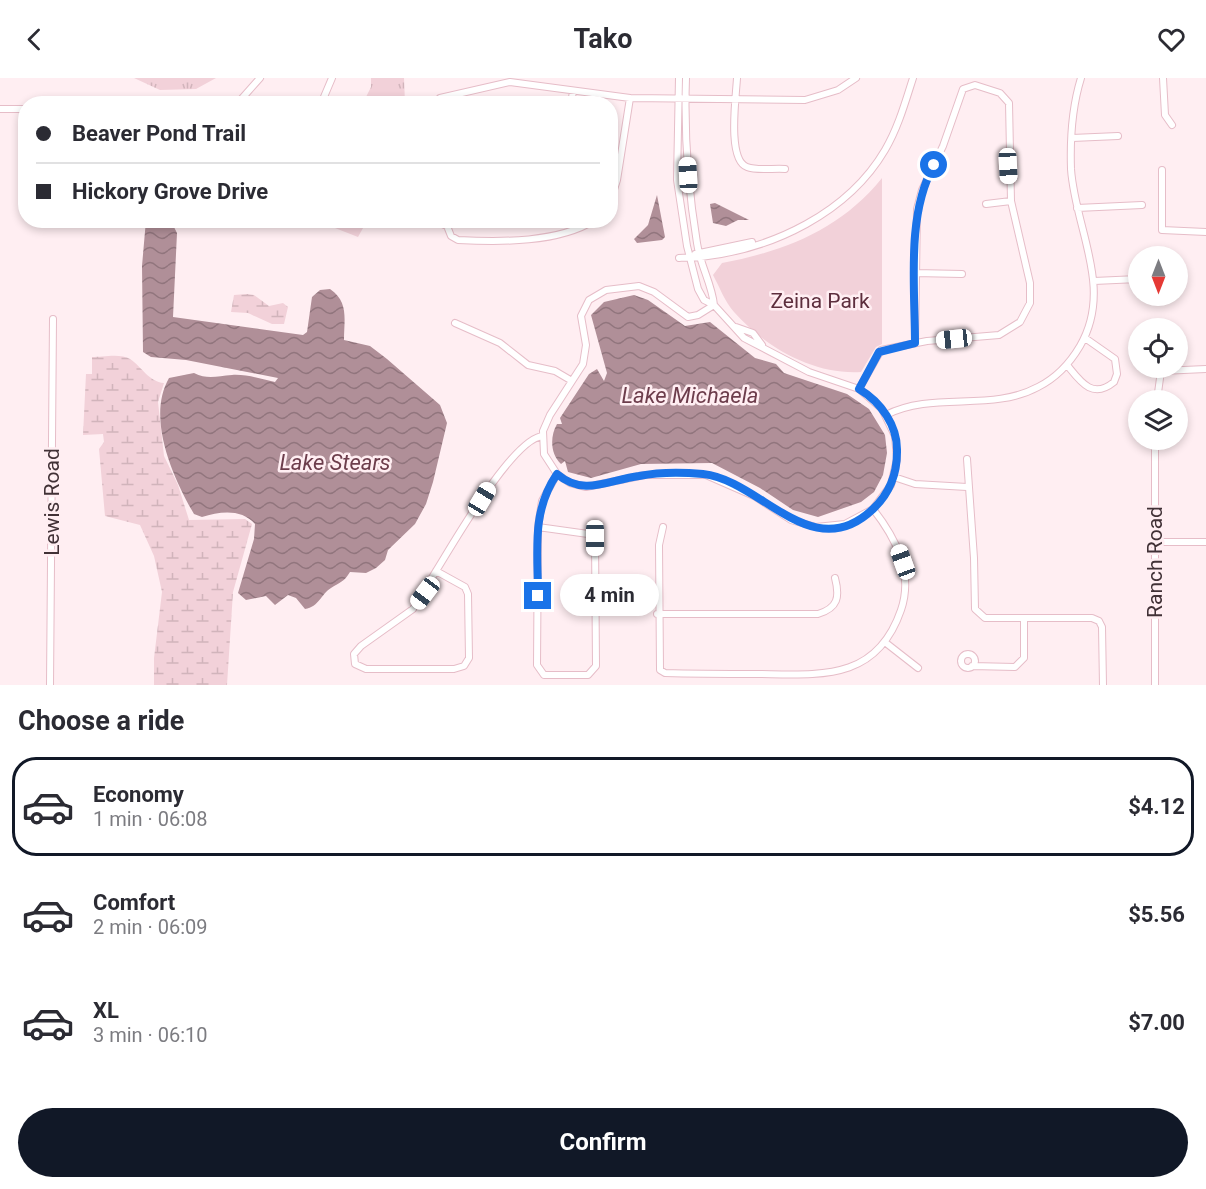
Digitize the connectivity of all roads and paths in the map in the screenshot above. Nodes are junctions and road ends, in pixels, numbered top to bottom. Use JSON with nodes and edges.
{"nodes":[{"id":1,"x":260,"y":78,"type":"edge"},
{"id":2,"x":332,"y":78,"type":"edge"},
{"id":3,"x":679,"y":78,"type":"edge"},
{"id":4,"x":686,"y":78,"type":"edge"},
{"id":5,"x":737,"y":78,"type":"edge"},
{"id":6,"x":856,"y":78,"type":"edge"},
{"id":7,"x":913,"y":78,"type":"edge"},
{"id":8,"x":1081,"y":78,"type":"edge"},
{"id":9,"x":1163,"y":78,"type":"edge"},
{"id":10,"x":573,"y":91,"type":"junction"},
{"id":11,"x":244,"y":96,"type":"edge"},
{"id":12,"x":324,"y":96,"type":"edge"},
{"id":13,"x":449,"y":96,"type":"edge"},
{"id":14,"x":572,"y":96,"type":"edge"},
{"id":15,"x":614,"y":96,"type":"edge"},
{"id":16,"x":618,"y":97,"type":"edge"},
{"id":17,"x":630,"y":98,"type":"junction"},
{"id":18,"x":682,"y":99,"type":"junction"},
{"id":19,"x":736,"y":99,"type":"junction"},
{"id":20,"x":0,"y":109,"type":"edge"},
{"id":21,"x":18,"y":109,"type":"edge"},
{"id":22,"x":1172,"y":126,"type":"dead end"},
{"id":23,"x":1118,"y":136,"type":"dead end"},
{"id":24,"x":1072,"y":138,"type":"junction"},
{"id":25,"x":785,"y":169,"type":"dead end"},
{"id":26,"x":1162,"y":170,"type":"dead end"},
{"id":27,"x":618,"y":174,"type":"edge"},
{"id":28,"x":1011,"y":201,"type":"junction"},
{"id":29,"x":986,"y":204,"type":"dead end"},
{"id":30,"x":1142,"y":205,"type":"dead end"},
{"id":31,"x":1077,"y":208,"type":"junction"},
{"id":32,"x":449,"y":228,"type":"edge"},
{"id":33,"x":582,"y":228,"type":"edge"},
{"id":34,"x":1206,"y":232,"type":"edge"},
{"id":35,"x":699,"y":255,"type":"junction"},
{"id":36,"x":689,"y":257,"type":"junction"},
{"id":37,"x":679,"y":258,"type":"dead end"},
{"id":38,"x":915,"y":273,"type":"junction"},
{"id":39,"x":962,"y":274,"type":"dead end"},
{"id":40,"x":1128,"y":279,"type":"edge"},
{"id":41,"x":1095,"y":281,"type":"junction"},
{"id":42,"x":714,"y":305,"type":"junction"},
{"id":43,"x":53,"y":319,"type":"dead end"},
{"id":44,"x":455,"y":323,"type":"dead end"},
{"id":45,"x":1084,"y":338,"type":"junction"},
{"id":46,"x":915,"y":343,"type":"junction"},
{"id":47,"x":1067,"y":365,"type":"junction"},
{"id":48,"x":1206,"y":369,"type":"edge"},
{"id":49,"x":572,"y":381,"type":"junction"},
{"id":50,"x":859,"y":389,"type":"junction"},
{"id":51,"x":1158,"y":390,"type":"edge"},
{"id":52,"x":886,"y":415,"type":"junction"},
{"id":53,"x":543,"y":436,"type":"junction"},
{"id":54,"x":1155,"y":450,"type":"edge"},
{"id":55,"x":967,"y":459,"type":"dead end"},
{"id":56,"x":557,"y":474,"type":"junction"},
{"id":57,"x":894,"y":477,"type":"junction"},
{"id":58,"x":967,"y":487,"type":"junction"},
{"id":59,"x":873,"y":509,"type":"junction"},
{"id":60,"x":538,"y":527,"type":"junction"},
{"id":61,"x":663,"y":527,"type":"dead end"},
{"id":62,"x":1156,"y":542,"type":"junction"},
{"id":63,"x":1206,"y":542,"type":"edge"},
{"id":64,"x":436,"y":571,"type":"junction"},
{"id":65,"x":835,"y":578,"type":"dead end"},
{"id":66,"x":657,"y":614,"type":"junction"},
{"id":67,"x":1024,"y":618,"type":"junction"},
{"id":68,"x":886,"y":643,"type":"junction"},
{"id":69,"x":972,"y":666,"type":"dead end"},
{"id":70,"x":918,"y":668,"type":"dead end"},
{"id":71,"x":50,"y":685,"type":"edge"},
{"id":72,"x":1103,"y":685,"type":"edge"},
{"id":73,"x":1155,"y":685,"type":"edge"}],
"edges":[{"from":1,"to":11,"type":"street"},
{"from":2,"to":12,"type":"street"},
{"from":3,"to":18,"type":"street"},
{"from":4,"to":18,"type":"street"},
{"from":5,"to":19,"type":"street"},
{"from":6,"to":19,"type":"street"},
{"from":7,"to":35,"type":"street"},
{"from":8,"to":24,"type":"street"},
{"from":9,"to":22,"type":"street"},
{"from":10,"to":13,"type":"street"},
{"from":10,"to":14,"type":"street"},
{"from":10,"to":15,"type":"street"},
{"from":16,"to":17,"type":"street"},
{"from":17,"to":18,"type":"street"},
{"from":17,"to":27,"type":"street"},
{"from":18,"to":19,"type":"street"},
{"from":18,"to":35,"type":"street"},
{"from":18,"to":36,"type":"street"},
{"from":19,"to":25,"type":"street"},
{"from":20,"to":21,"type":"street"},
{"from":23,"to":24,"type":"street"},
{"from":24,"to":31,"type":"street"},
{"from":26,"to":34,"type":"street"},
{"from":28,"to":29,"type":"street"},
{"from":28,"to":38,"type":"street"},
{"from":28,"to":46,"type":"street"},
{"from":30,"to":31,"type":"street"},
{"from":31,"to":41,"type":"street"},
{"from":32,"to":33,"type":"street"},
{"from":35,"to":36,"type":"street"},
{"from":35,"to":42,"type":"street"},
{"from":36,"to":37,"type":"street"},
{"from":36,"to":42,"type":"street"},
{"from":38,"to":39,"type":"street"},
{"from":38,"to":46,"type":"street"},
{"from":40,"to":41,"type":"street"},
{"from":41,"to":45,"type":"street"},
{"from":42,"to":49,"type":"street"},
{"from":42,"to":50,"type":"street"},
{"from":43,"to":71,"type":"street","name":"Lewis Road"},
{"from":44,"to":49,"type":"street"},
{"from":45,"to":47,"type":"street"},
{"from":45,"to":47,"type":"street"},
{"from":46,"to":50,"type":"street"},
{"from":47,"to":52,"type":"street"},
{"from":48,"to":51,"type":"street"},
{"from":49,"to":53,"type":"street"},
{"from":50,"to":52,"type":"street"},
{"from":52,"to":57,"type":"street"},
{"from":53,"to":56,"type":"street"},
{"from":53,"to":64,"type":"street"},
{"from":54,"to":62,"type":"street","name":"Ranch Road"},
{"from":55,"to":58,"type":"street"},
{"from":56,"to":59,"type":"street"},
{"from":56,"to":60,"type":"street"},
{"from":57,"to":58,"type":"street"},
{"from":57,"to":59,"type":"street"},
{"from":58,"to":67,"type":"street"},
{"from":59,"to":68,"type":"street"},
{"from":60,"to":60,"type":"street"},
{"from":61,"to":66,"type":"street"},
{"from":62,"to":63,"type":"street"},
{"from":62,"to":73,"type":"street","name":"Ranch Road"},
{"from":64,"to":64,"type":"street"},
{"from":65,"to":66,"type":"street"},
{"from":66,"to":68,"type":"street"},
{"from":67,"to":69,"type":"street"},
{"from":67,"to":72,"type":"street"},
{"from":68,"to":70,"type":"street"}]}
